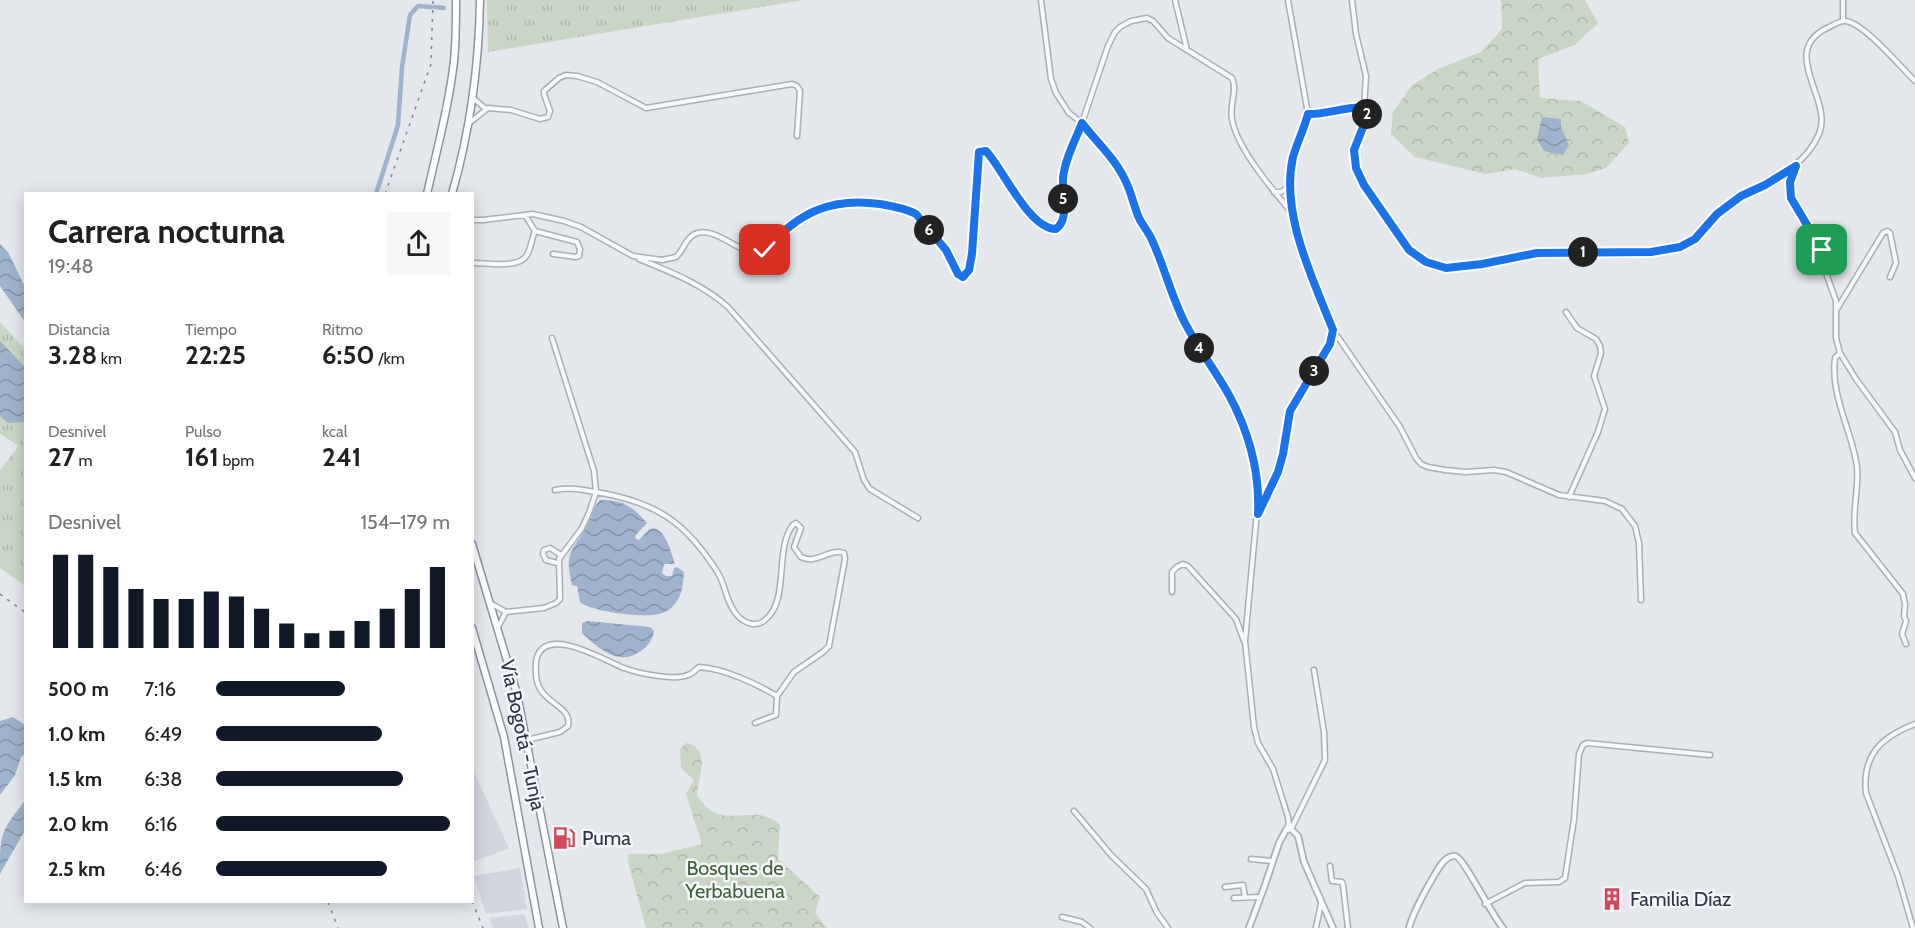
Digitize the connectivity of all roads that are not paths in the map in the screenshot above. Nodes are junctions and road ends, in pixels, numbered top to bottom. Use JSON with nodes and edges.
{"nodes":[{"id":1,"x":456,"y":0,"type":"edge"},
{"id":2,"x":480,"y":0,"type":"edge"},
{"id":3,"x":1041,"y":0,"type":"edge"},
{"id":4,"x":1175,"y":0,"type":"edge"},
{"id":5,"x":1288,"y":0,"type":"edge"},
{"id":6,"x":1352,"y":0,"type":"edge"},
{"id":7,"x":1843,"y":0,"type":"edge"},
{"id":8,"x":1843,"y":21,"type":"junction"},
{"id":9,"x":1187,"y":51,"type":"junction"},
{"id":10,"x":1915,"y":81,"type":"edge"},
{"id":11,"x":473,"y":98,"type":"junction"},
{"id":12,"x":1364,"y":108,"type":"junction"},
{"id":13,"x":486,"y":109,"type":"junction"},
{"id":14,"x":1308,"y":114,"type":"junction"},
{"id":15,"x":1082,"y":123,"type":"junction"},
{"id":16,"x":468,"y":124,"type":"junction"},
{"id":17,"x":797,"y":136,"type":"dead end"},
{"id":18,"x":1796,"y":166,"type":"junction"},
{"id":19,"x":1291,"y":185,"type":"junction"},
{"id":20,"x":428,"y":192,"type":"edge"},
{"id":21,"x":452,"y":192,"type":"edge"},
{"id":22,"x":1273,"y":192,"type":"junction"},
{"id":23,"x":1292,"y":213,"type":"junction"},
{"id":24,"x":525,"y":215,"type":"junction"},
{"id":25,"x":474,"y":220,"type":"edge"},
{"id":26,"x":535,"y":231,"type":"junction"},
{"id":27,"x":553,"y":255,"type":"dead end"},
{"id":28,"x":633,"y":256,"type":"junction"},
{"id":29,"x":475,"y":263,"type":"dead end"},
{"id":30,"x":1890,"y":277,"type":"dead end"},
{"id":31,"x":1566,"y":312,"type":"dead end"},
{"id":32,"x":1836,"y":312,"type":"junction"},
{"id":33,"x":1333,"y":330,"type":"junction"},
{"id":34,"x":552,"y":338,"type":"dead end"},
{"id":35,"x":1840,"y":353,"type":"junction"},
{"id":36,"x":1915,"y":478,"type":"edge"},
{"id":37,"x":555,"y":490,"type":"dead end"},
{"id":38,"x":596,"y":492,"type":"junction"},
{"id":39,"x":1569,"y":497,"type":"junction"},
{"id":40,"x":1258,"y":514,"type":"junction"},
{"id":41,"x":918,"y":518,"type":"dead end"},
{"id":42,"x":474,"y":550,"type":"edge"},
{"id":43,"x":561,"y":555,"type":"junction"},
{"id":44,"x":557,"y":563,"type":"junction"},
{"id":45,"x":1172,"y":592,"type":"dead end"},
{"id":46,"x":1641,"y":600,"type":"dead end"},
{"id":47,"x":490,"y":602,"type":"junction"},
{"id":48,"x":506,"y":612,"type":"junction"},
{"id":49,"x":498,"y":627,"type":"junction"},
{"id":50,"x":474,"y":634,"type":"edge"},
{"id":51,"x":1245,"y":641,"type":"junction"},
{"id":52,"x":1906,"y":644,"type":"dead end"},
{"id":53,"x":1314,"y":670,"type":"dead end"},
{"id":54,"x":777,"y":696,"type":"junction"},
{"id":55,"x":755,"y":723,"type":"dead end"},
{"id":56,"x":1915,"y":723,"type":"edge"},
{"id":57,"x":527,"y":740,"type":"junction"},
{"id":58,"x":1710,"y":755,"type":"dead end"},
{"id":59,"x":1074,"y":811,"type":"dead end"},
{"id":60,"x":1289,"y":830,"type":"junction"},
{"id":61,"x":1251,"y":859,"type":"dead end"},
{"id":62,"x":1272,"y":861,"type":"junction"},
{"id":63,"x":1330,"y":866,"type":"dead end"},
{"id":64,"x":1225,"y":887,"type":"dead end"},
{"id":65,"x":1245,"y":897,"type":"junction"},
{"id":66,"x":1260,"y":897,"type":"junction"},
{"id":67,"x":1234,"y":898,"type":"dead end"},
{"id":68,"x":1321,"y":904,"type":"junction"},
{"id":69,"x":1485,"y":904,"type":"junction"},
{"id":70,"x":1062,"y":917,"type":"dead end"},
{"id":71,"x":1316,"y":927,"type":"edge"},
{"id":72,"x":539,"y":928,"type":"edge"},
{"id":73,"x":563,"y":928,"type":"edge"},
{"id":74,"x":1090,"y":928,"type":"edge"},
{"id":75,"x":1168,"y":928,"type":"edge"},
{"id":76,"x":1249,"y":928,"type":"edge"},
{"id":77,"x":1333,"y":928,"type":"edge"},
{"id":78,"x":1348,"y":928,"type":"edge"},
{"id":79,"x":1409,"y":928,"type":"edge"},
{"id":80,"x":1503,"y":928,"type":"edge"},
{"id":81,"x":1913,"y":928,"type":"edge"}],
"edges":[{"from":1,"to":20,"type":"highway"},
{"from":2,"to":11,"type":"highway"},
{"from":3,"to":15,"type":"street"},
{"from":4,"to":9,"type":"street"},
{"from":5,"to":14,"type":"street"},
{"from":6,"to":12,"type":"street"},
{"from":7,"to":8,"type":"street"},
{"from":8,"to":10,"type":"street"},
{"from":8,"to":18,"type":"street"},
{"from":9,"to":15,"type":"street"},
{"from":9,"to":22,"type":"street"},
{"from":11,"to":13,"type":"street"},
{"from":11,"to":16,"type":"highway"},
{"from":12,"to":14,"type":"street"},
{"from":12,"to":18,"type":"street"},
{"from":13,"to":16,"type":"street"},
{"from":13,"to":17,"type":"street"},
{"from":14,"to":19,"type":"street"},
{"from":15,"to":28,"type":"street"},
{"from":15,"to":40,"type":"street"},
{"from":16,"to":21,"type":"highway"},
{"from":18,"to":32,"type":"street"},
{"from":19,"to":22,"type":"street"},
{"from":19,"to":23,"type":"street"},
{"from":22,"to":23,"type":"street"},
{"from":23,"to":33,"type":"street"},
{"from":24,"to":25,"type":"street"},
{"from":24,"to":26,"type":"street"},
{"from":24,"to":28,"type":"street"},
{"from":26,"to":27,"type":"street"},
{"from":26,"to":29,"type":"street"},
{"from":28,"to":41,"type":"street"},
{"from":30,"to":32,"type":"street"},
{"from":31,"to":39,"type":"street"},
{"from":32,"to":35,"type":"street"},
{"from":33,"to":39,"type":"street"},
{"from":33,"to":40,"type":"street"},
{"from":34,"to":38,"type":"street"},
{"from":35,"to":36,"type":"street"},
{"from":35,"to":52,"type":"street"},
{"from":37,"to":38,"type":"street"},
{"from":38,"to":43,"type":"street"},
{"from":38,"to":54,"type":"street"},
{"from":39,"to":46,"type":"street"},
{"from":40,"to":51,"type":"street"},
{"from":42,"to":47,"type":"highway","name":"Vía Bogotá - Tunja"},
{"from":43,"to":44,"type":"street"},
{"from":43,"to":44,"type":"street"},
{"from":44,"to":48,"type":"street"},
{"from":45,"to":51,"type":"street"},
{"from":47,"to":48,"type":"street"},
{"from":47,"to":49,"type":"highway","name":"Vía Bogotá - Tunja"},
{"from":48,"to":49,"type":"street"},
{"from":49,"to":57,"type":"highway","name":"Vía Bogotá - Tunja"},
{"from":50,"to":72,"type":"highway","name":"Vía Bogotá - Tunja"},
{"from":51,"to":60,"type":"street"},
{"from":53,"to":60,"type":"street"},
{"from":54,"to":55,"type":"street"},
{"from":54,"to":57,"type":"street"},
{"from":56,"to":81,"type":"street"},
{"from":57,"to":73,"type":"highway","name":"Vía Bogotá - Tunja"},
{"from":58,"to":69,"type":"street"},
{"from":59,"to":75,"type":"street"},
{"from":60,"to":62,"type":"street"},
{"from":60,"to":68,"type":"street"},
{"from":61,"to":62,"type":"street"},
{"from":62,"to":66,"type":"street"},
{"from":63,"to":78,"type":"street"},
{"from":64,"to":65,"type":"street"},
{"from":65,"to":66,"type":"street"},
{"from":65,"to":67,"type":"street"},
{"from":66,"to":76,"type":"street"},
{"from":68,"to":71,"type":"street"},
{"from":68,"to":77,"type":"street"},
{"from":69,"to":79,"type":"street"},
{"from":69,"to":80,"type":"street"},
{"from":70,"to":74,"type":"street"}]}
